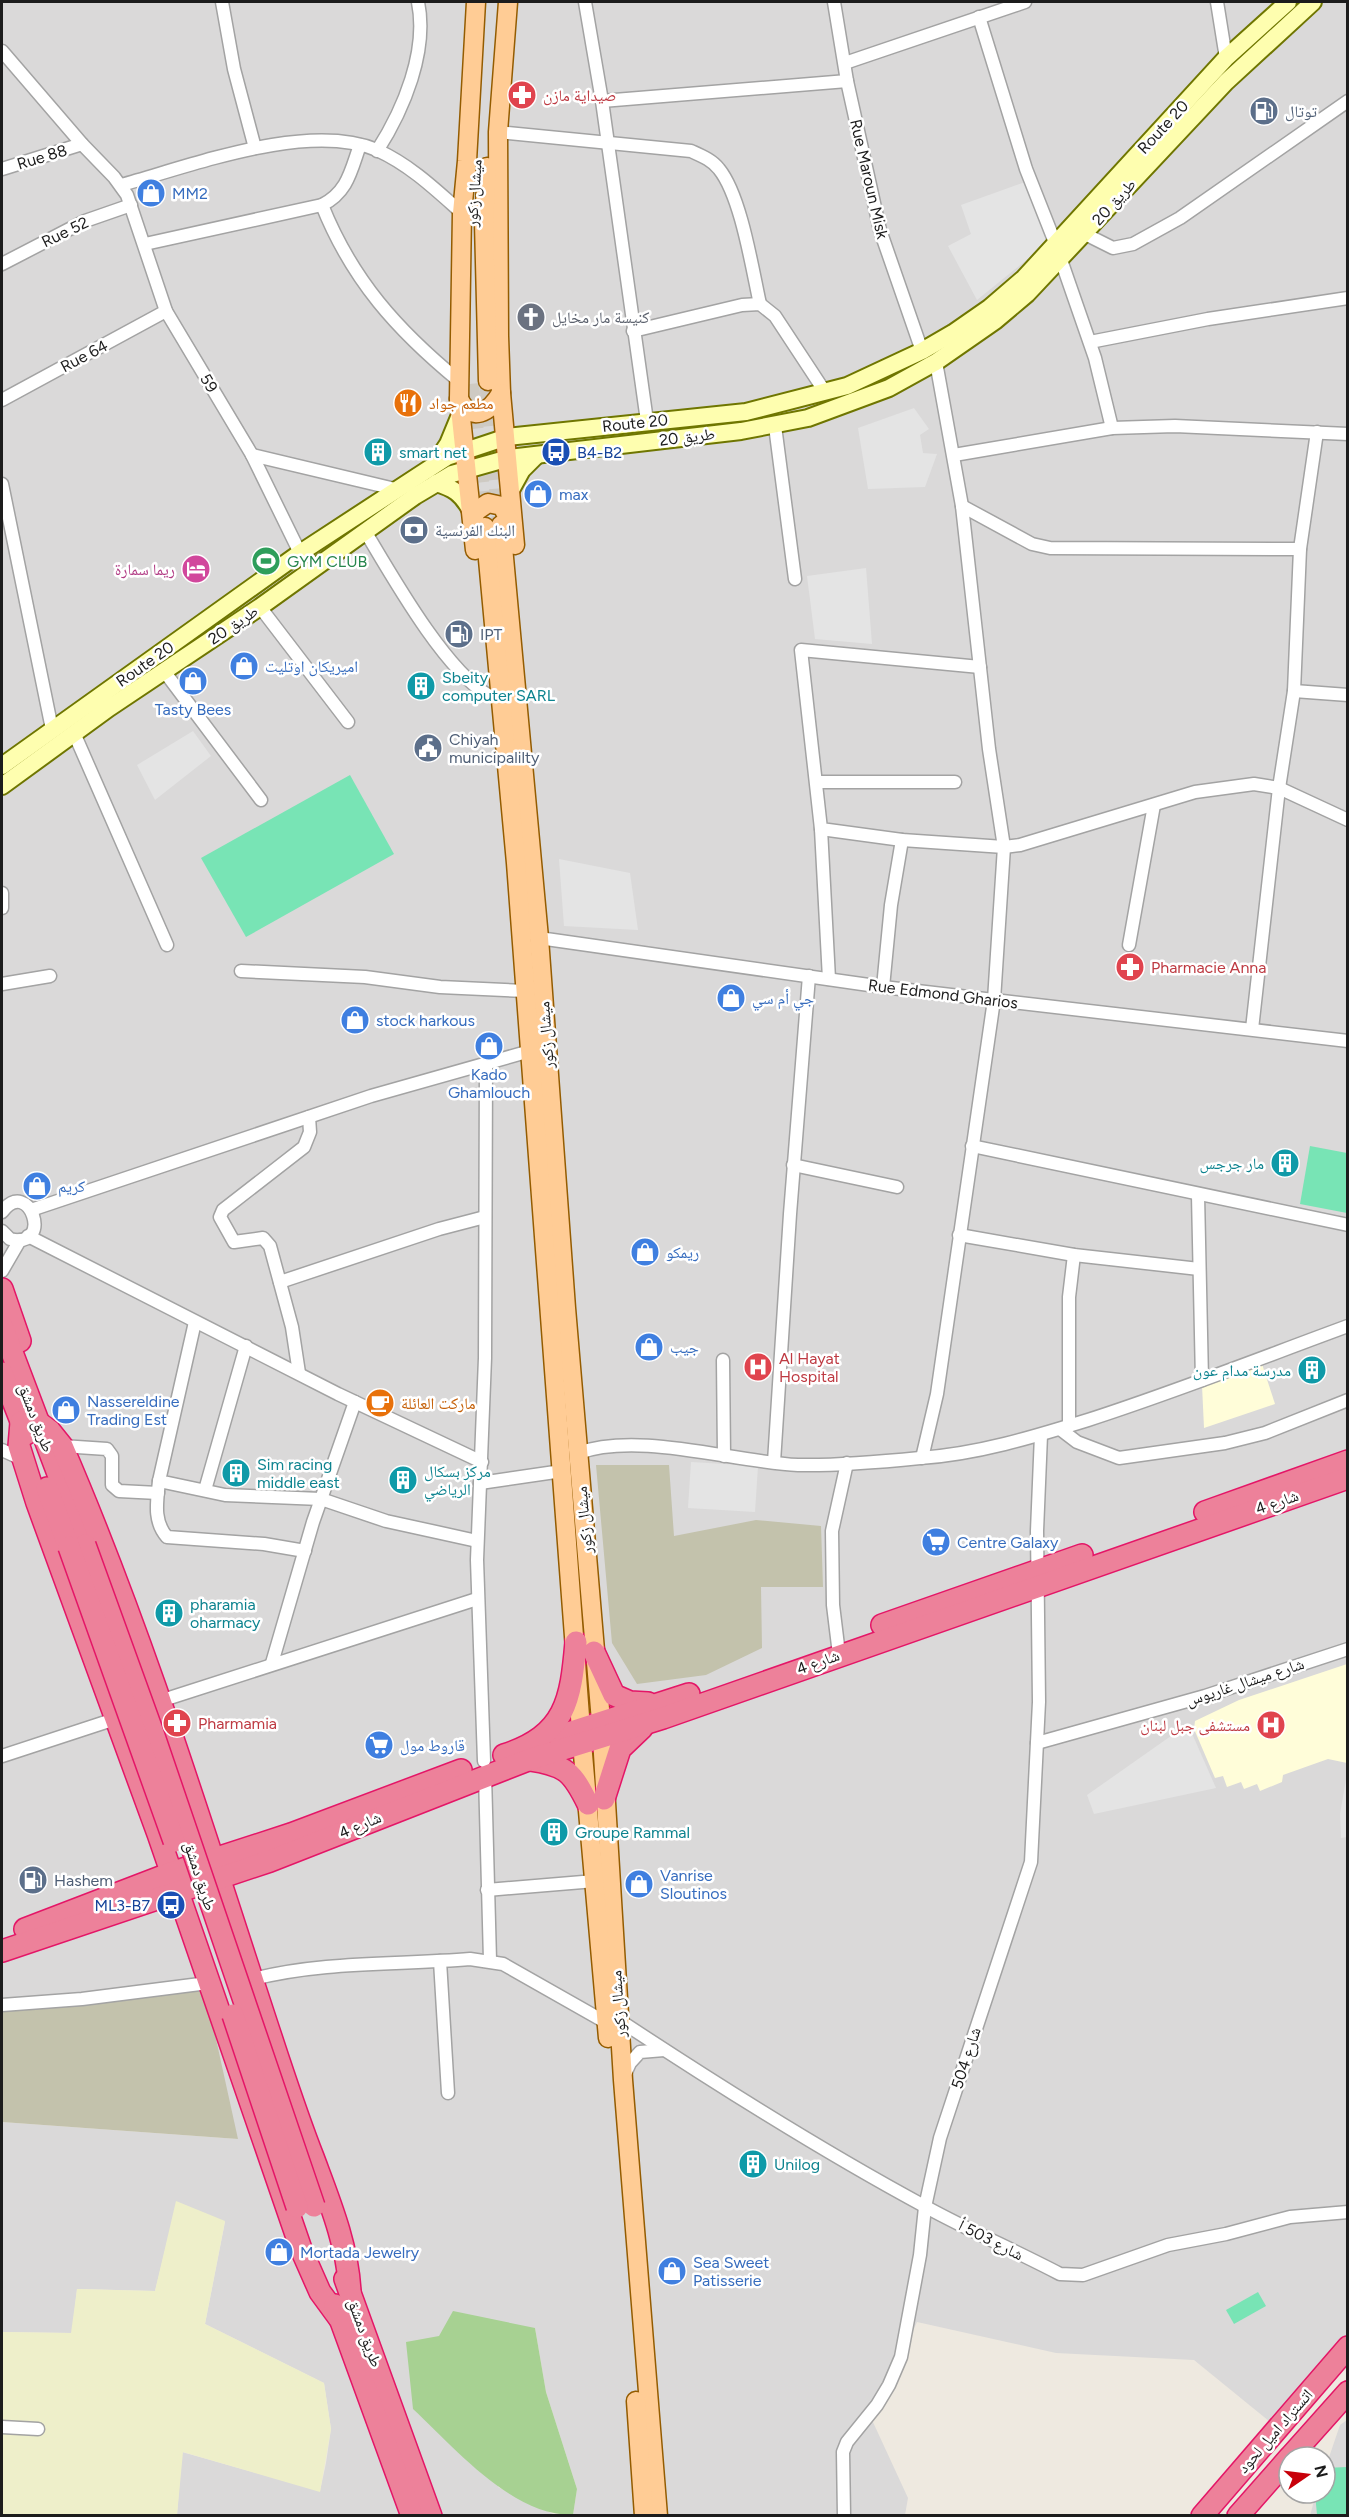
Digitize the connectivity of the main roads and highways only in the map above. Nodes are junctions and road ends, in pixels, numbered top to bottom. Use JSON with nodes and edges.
{"nodes":[{"id":1,"x":476,"y":2,"type":"edge"},
{"id":2,"x":485,"y":2,"type":"edge"},
{"id":3,"x":496,"y":2,"type":"edge"},
{"id":4,"x":508,"y":2,"type":"edge"},
{"id":5,"x":1288,"y":2,"type":"edge"},
{"id":6,"x":1313,"y":2,"type":"edge"},
{"id":7,"x":1058,"y":252,"type":"junction"},
{"id":8,"x":477,"y":395,"type":"junction"},
{"id":9,"x":520,"y":436,"type":"junction"},
{"id":10,"x":465,"y":449,"type":"junction"},
{"id":11,"x":522,"y":457,"type":"junction"},
{"id":12,"x":441,"y":461,"type":"junction"},
{"id":13,"x":459,"y":472,"type":"junction"},
{"id":14,"x":436,"y":483,"type":"junction"},
{"id":15,"x":511,"y":490,"type":"junction"},
{"id":16,"x":470,"y":509,"type":"junction"},
{"id":17,"x":493,"y":528,"type":"junction"},
{"id":18,"x":4,"y":760,"type":"edge"},
{"id":19,"x":2,"y":786,"type":"edge"},
{"id":20,"x":522,"y":948,"type":"junction"},
{"id":21,"x":2,"y":1289,"type":"edge"},
{"id":22,"x":2,"y":1326,"type":"edge"},
{"id":23,"x":2,"y":1373,"type":"edge"},
{"id":24,"x":6,"y":1396,"type":"edge"},
{"id":25,"x":31,"y":1419,"type":"junction"},
{"id":26,"x":1347,"y":1461,"type":"edge"},
{"id":27,"x":1347,"y":1478,"type":"edge"},
{"id":28,"x":1038,"y":1578,"type":"junction"},
{"id":29,"x":585,"y":1647,"type":"junction"},
{"id":30,"x":660,"y":1710,"type":"junction"},
{"id":31,"x":591,"y":1733,"type":"junction"},
{"id":32,"x":526,"y":1754,"type":"junction"},
{"id":33,"x":485,"y":1768,"type":"junction"},
{"id":34,"x":596,"y":1802,"type":"junction"},
{"id":35,"x":196,"y":1807,"type":"junction"},
{"id":36,"x":154,"y":1824,"type":"junction"},
{"id":37,"x":267,"y":1852,"type":"junction"},
{"id":38,"x":214,"y":1857,"type":"junction"},
{"id":39,"x":221,"y":1878,"type":"junction"},
{"id":40,"x":174,"y":1883,"type":"junction"},
{"id":41,"x":131,"y":1898,"type":"junction"},
{"id":42,"x":233,"y":1917,"type":"junction"},
{"id":43,"x":188,"y":1920,"type":"junction"},
{"id":44,"x":2,"y":1937,"type":"edge"},
{"id":45,"x":243,"y":1946,"type":"junction"},
{"id":46,"x":2,"y":1951,"type":"edge"},
{"id":47,"x":200,"y":1958,"type":"junction"},
{"id":48,"x":613,"y":2021,"type":"junction"},
{"id":49,"x":306,"y":2206,"type":"junction"},
{"id":50,"x":350,"y":2292,"type":"junction"},
{"id":51,"x":339,"y":2318,"type":"junction"},
{"id":52,"x":1347,"y":2347,"type":"edge"},
{"id":53,"x":1347,"y":2392,"type":"edge"},
{"id":54,"x":389,"y":2427,"type":"junction"},
{"id":55,"x":1300,"y":2445,"type":"edge"},
{"id":56,"x":1277,"y":2471,"type":"edge"},
{"id":57,"x":396,"y":2516,"type":"edge"},
{"id":58,"x":412,"y":2516,"type":"edge"},
{"id":59,"x":431,"y":2516,"type":"edge"},
{"id":60,"x":446,"y":2516,"type":"edge"},
{"id":61,"x":644,"y":2516,"type":"edge"},
{"id":62,"x":658,"y":2516,"type":"edge"},
{"id":63,"x":1202,"y":2516,"type":"edge"},
{"id":64,"x":1238,"y":2516,"type":"edge"}],
"edges":[{"from":1,"to":8,"type":"main road"},
{"from":2,"to":8,"type":"main road","name":"ميشال زكور"},
{"from":3,"to":8,"type":"main road","name":"ميشال زكور"},
{"from":4,"to":8,"type":"main road"},
{"from":5,"to":7,"type":"main road","name":"Route 20"},
{"from":6,"to":7,"type":"main road","name":"طريق 20"},
{"from":7,"to":9,"type":"main road","name":"Route 20"},
{"from":7,"to":11,"type":"main road","name":"طريق 20"},
{"from":8,"to":9,"type":"main road"},
{"from":8,"to":9,"type":"main road"},
{"from":8,"to":10,"type":"main road"},
{"from":8,"to":12,"type":"main road"},
{"from":9,"to":10,"type":"main road","name":"Route 20"},
{"from":9,"to":11,"type":"main road"},
{"from":10,"to":12,"type":"main road","name":"Route 20"},
{"from":10,"to":13,"type":"main road"},
{"from":11,"to":13,"type":"main road","name":"طريق 20"},
{"from":11,"to":15,"type":"main road"},
{"from":11,"to":15,"type":"main road"},
{"from":12,"to":13,"type":"main road"},
{"from":12,"to":18,"type":"main road","name":"Route 20"},
{"from":13,"to":14,"type":"main road","name":"طريق 20"},
{"from":13,"to":16,"type":"main road"},
{"from":14,"to":16,"type":"main road"},
{"from":14,"to":19,"type":"main road","name":"طريق 20"},
{"from":15,"to":17,"type":"main road"},
{"from":16,"to":17,"type":"main road"},
{"from":17,"to":20,"type":"main road","name":"ميشال زكور"},
{"from":17,"to":20,"type":"main road"},
{"from":17,"to":29,"type":"main road","name":"ميشال زكور"},
{"from":20,"to":29,"type":"main road","name":"ميشال زكور"},
{"from":21,"to":25,"type":"highway"},
{"from":22,"to":25,"type":"highway","name":"طريق دمشق"},
{"from":23,"to":24,"type":"highway","name":"طريق دمشق"},
{"from":24,"to":25,"type":"highway","name":"طريق دمشق"},
{"from":25,"to":35,"type":"highway"},
{"from":25,"to":36,"type":"highway"},
{"from":25,"to":49,"type":"highway","name":"طريق دمشق","bridge":true},
{"from":26,"to":28,"type":"highway","name":"شارع 4"},
{"from":27,"to":28,"type":"highway","name":"شارع 4"},
{"from":28,"to":30,"type":"highway","name":"شارع 4"},
{"from":29,"to":30,"type":"highway"},
{"from":29,"to":31,"type":"main road","name":"ميشال زكور"},
{"from":29,"to":32,"type":"highway"},
{"from":30,"to":31,"type":"highway","name":"شارع 4"},
{"from":30,"to":34,"type":"highway"},
{"from":31,"to":32,"type":"highway","name":"شارع 4"},
{"from":31,"to":34,"type":"main road","name":"ميشال زكور"},
{"from":32,"to":33,"type":"highway","name":"شارع 4"},
{"from":32,"to":34,"type":"highway"},
{"from":33,"to":37,"type":"highway"},
{"from":33,"to":37,"type":"highway","name":"شارع 4"},
{"from":34,"to":48,"type":"main road","name":"ميشال زكور"},
{"from":34,"to":48,"type":"main road","name":"ميشال زكور"},
{"from":35,"to":36,"type":"highway"},
{"from":35,"to":37,"type":"highway"},
{"from":35,"to":38,"type":"highway"},
{"from":36,"to":40,"type":"highway"},
{"from":36,"to":41,"type":"highway"},
{"from":37,"to":38,"type":"highway"},
{"from":37,"to":39,"type":"highway"},
{"from":37,"to":42,"type":"highway"},
{"from":38,"to":39,"type":"highway"},
{"from":38,"to":40,"type":"highway"},
{"from":39,"to":40,"type":"highway"},
{"from":39,"to":42,"type":"highway"},
{"from":40,"to":41,"type":"highway"},
{"from":40,"to":43,"type":"highway"},
{"from":41,"to":43,"type":"highway"},
{"from":41,"to":44,"type":"highway"},
{"from":41,"to":46,"type":"highway"},
{"from":42,"to":45,"type":"highway"},
{"from":43,"to":47,"type":"highway"},
{"from":45,"to":47,"type":"highway"},
{"from":45,"to":50,"type":"highway"},
{"from":47,"to":51,"type":"highway"},
{"from":48,"to":61,"type":"main road","name":"ميشال زكور"},
{"from":48,"to":62,"type":"main road","name":"ميشال زكور"},
{"from":49,"to":50,"type":"highway","name":"طريق دمشق"},
{"from":49,"to":51,"type":"highway","name":"طريق دمشق"},
{"from":50,"to":54,"type":"highway","name":"طريق دمشق"},
{"from":51,"to":54,"type":"highway","name":"طريق دمشق"},
{"from":52,"to":63,"type":"highway","name":"اتستراد اميل لحود"},
{"from":53,"to":55,"type":"highway","name":"اتستراد اميل لحود"},
{"from":54,"to":57,"type":"highway"},
{"from":54,"to":58,"type":"highway"},
{"from":54,"to":59,"type":"highway"},
{"from":54,"to":60,"type":"highway"},
{"from":56,"to":64,"type":"highway","name":"اتستراد اميل لحود"}]}
